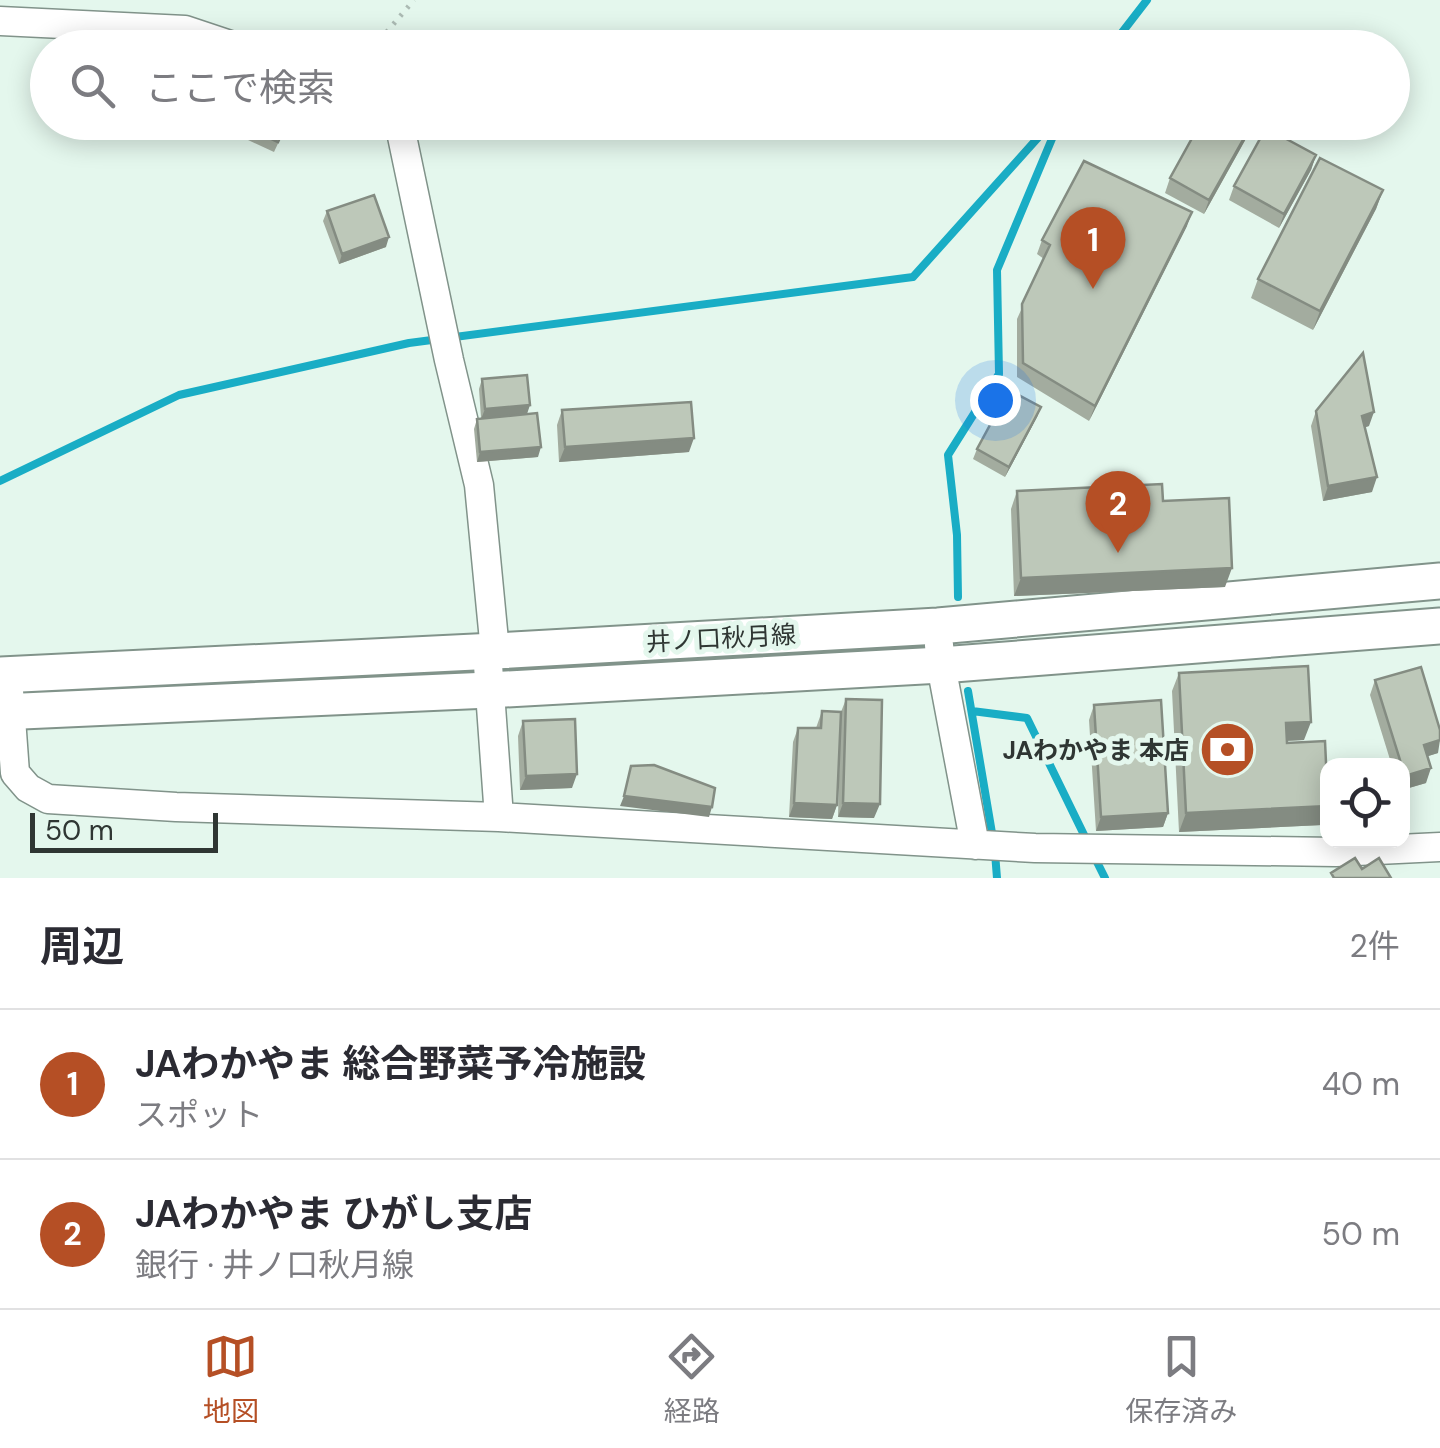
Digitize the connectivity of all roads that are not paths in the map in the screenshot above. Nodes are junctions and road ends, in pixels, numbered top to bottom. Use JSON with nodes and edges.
{"nodes":[{"id":1,"x":0,"y":21,"type":"edge"},
{"id":2,"x":185,"y":30,"type":"edge"},
{"id":3,"x":403,"y":140,"type":"edge"},
{"id":4,"x":1440,"y":581,"type":"edge"},
{"id":5,"x":938,"y":626,"type":"junction"},
{"id":6,"x":1440,"y":626,"type":"edge"},
{"id":7,"x":491,"y":651,"type":"junction"},
{"id":8,"x":940,"y":665,"type":"junction"},
{"id":9,"x":4,"y":675,"type":"edge"},
{"id":10,"x":489,"y":690,"type":"junction"},
{"id":11,"x":5,"y":712,"type":"edge"},
{"id":12,"x":28,"y":788,"type":"junction"},
{"id":13,"x":0,"y":793,"type":"edge"},
{"id":14,"x":499,"y":816,"type":"junction"},
{"id":15,"x":975,"y":845,"type":"junction"},
{"id":16,"x":1440,"y":847,"type":"edge"}],
"edges":[{"from":1,"to":2,"type":"street"},
{"from":3,"to":7,"type":"street"},
{"from":4,"to":5,"type":"main road","name":"井ノ口秋月線"},
{"from":5,"to":7,"type":"main road","name":"井ノ口秋月線"},
{"from":5,"to":8,"type":"street"},
{"from":6,"to":8,"type":"main road","name":"井ノ口秋月線"},
{"from":7,"to":9,"type":"main road","name":"井ノ口秋月線"},
{"from":7,"to":10,"type":"street"},
{"from":8,"to":10,"type":"main road","name":"井ノ口秋月線"},
{"from":8,"to":15,"type":"street"},
{"from":9,"to":11,"type":"street"},
{"from":10,"to":11,"type":"main road","name":"井ノ口秋月線"},
{"from":10,"to":14,"type":"street"},
{"from":11,"to":12,"type":"street"},
{"from":12,"to":13,"type":"street"},
{"from":12,"to":14,"type":"street"},
{"from":14,"to":15,"type":"street"},
{"from":15,"to":16,"type":"street"}]}
